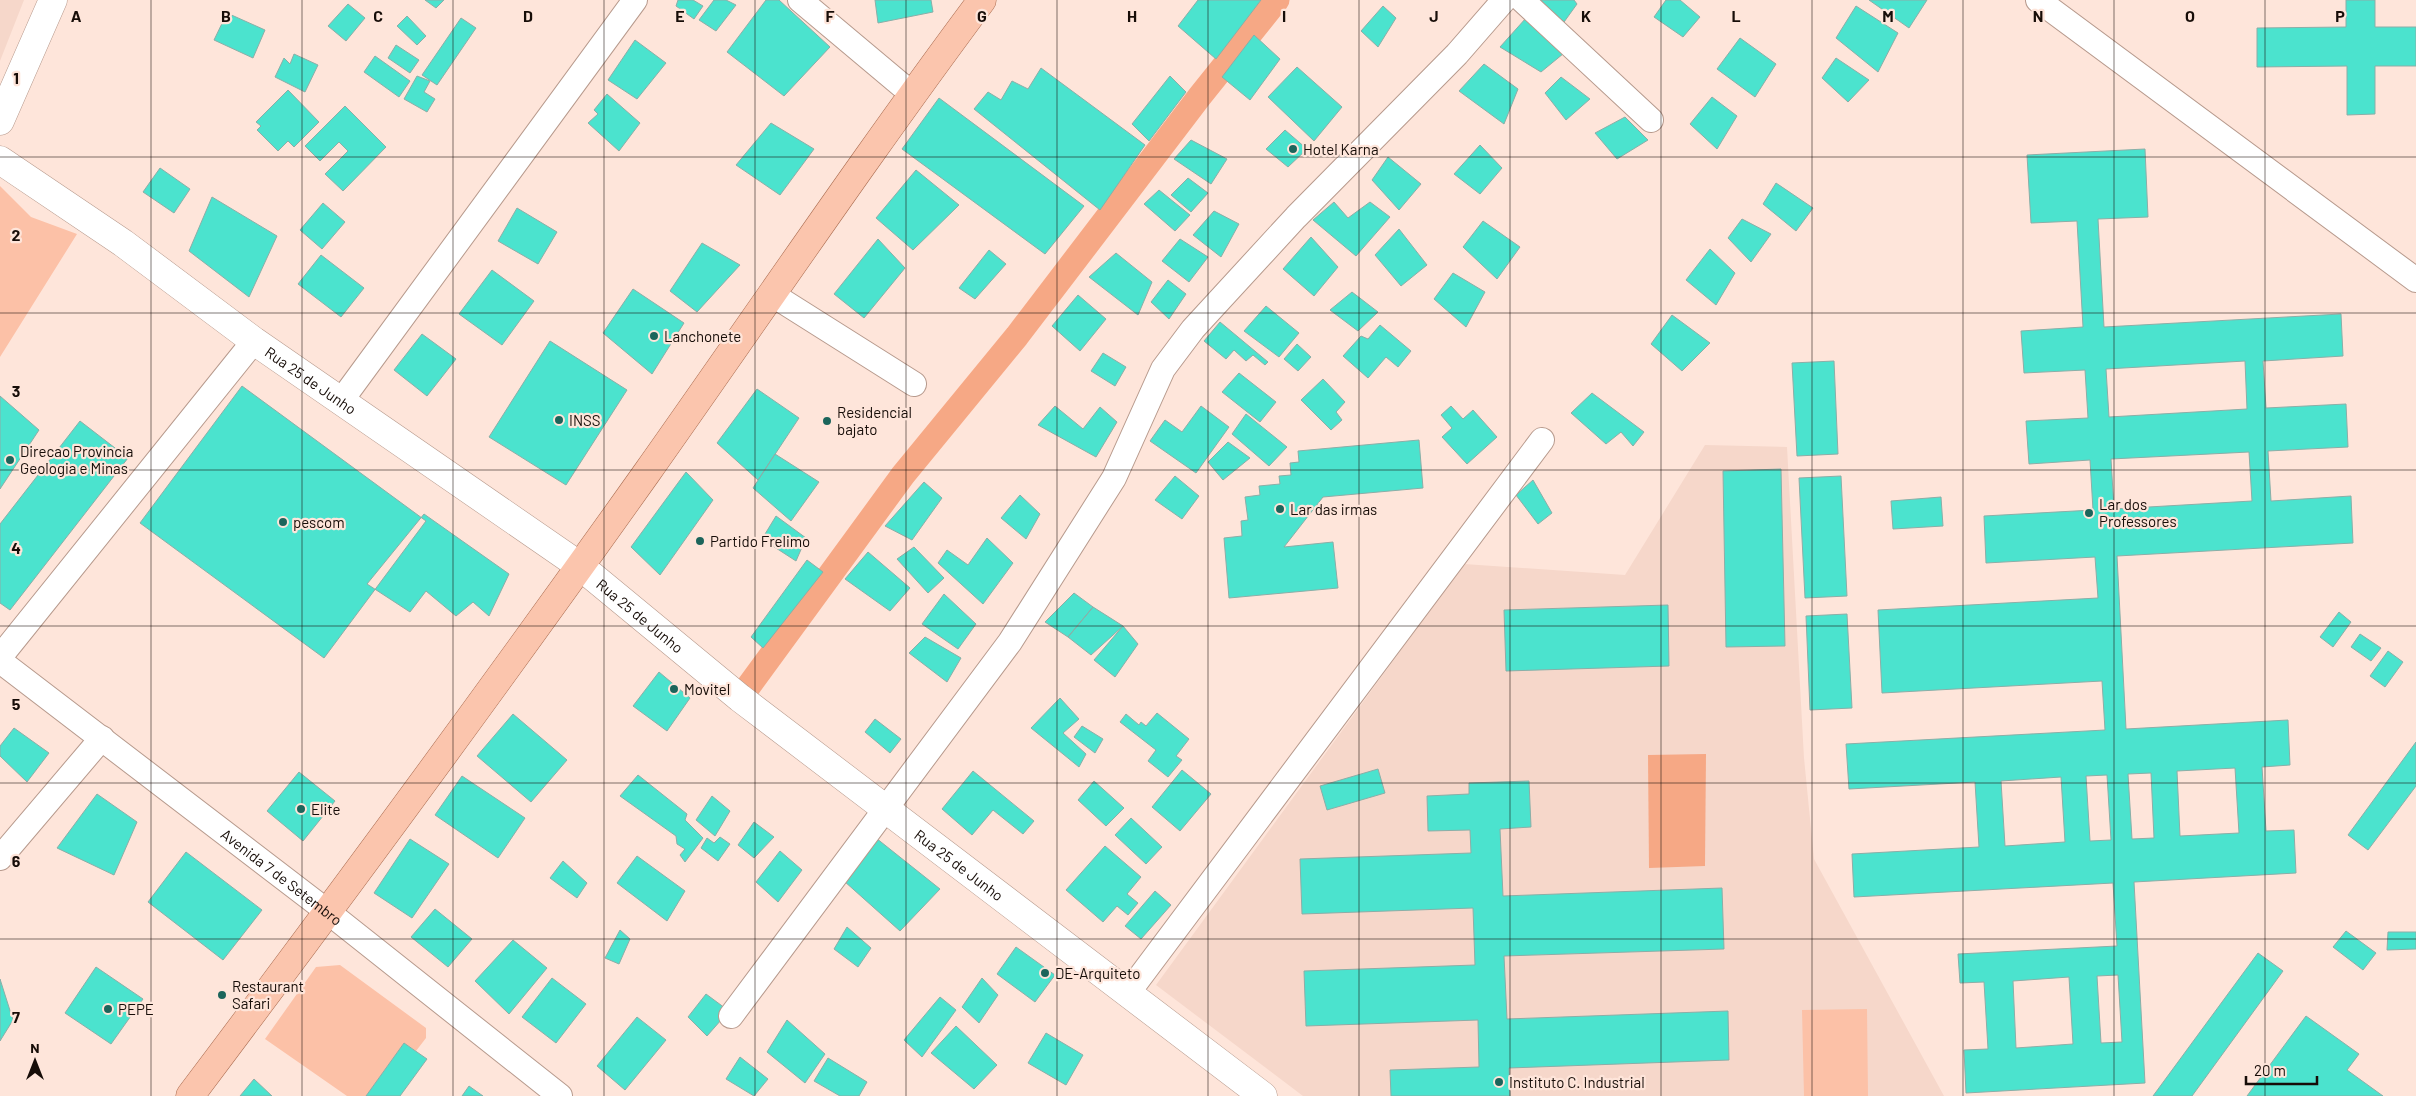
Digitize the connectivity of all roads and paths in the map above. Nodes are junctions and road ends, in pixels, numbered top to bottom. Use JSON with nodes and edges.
{"nodes":[{"id":1,"x":52,"y":0,"type":"edge"},
{"id":2,"x":635,"y":0,"type":"edge"},
{"id":3,"x":800,"y":0,"type":"edge"},
{"id":4,"x":982,"y":0,"type":"edge"},
{"id":5,"x":1504,"y":0,"type":"edge"},
{"id":6,"x":1522,"y":0,"type":"edge"},
{"id":7,"x":2038,"y":0,"type":"edge"},
{"id":8,"x":912,"y":94,"type":"junction"},
{"id":9,"x":1651,"y":120,"type":"dead end"},
{"id":10,"x":0,"y":121,"type":"edge"},
{"id":11,"x":0,"y":160,"type":"edge"},
{"id":12,"x":2416,"y":280,"type":"edge"},
{"id":13,"x":772,"y":295,"type":"junction"},
{"id":14,"x":254,"y":341,"type":"junction"},
{"id":15,"x":914,"y":384,"type":"dead end"},
{"id":16,"x":341,"y":401,"type":"junction"},
{"id":17,"x":1542,"y":440,"type":"dead end"},
{"id":18,"x":580,"y":566,"type":"junction"},
{"id":19,"x":0,"y":659,"type":"edge"},
{"id":20,"x":102,"y":738,"type":"junction"},
{"id":21,"x":886,"y":809,"type":"junction"},
{"id":22,"x":0,"y":858,"type":"edge"},
{"id":23,"x":328,"y":912,"type":"junction"},
{"id":24,"x":1128,"y":993,"type":"junction"},
{"id":25,"x":731,"y":1016,"type":"dead end"},
{"id":26,"x":190,"y":1096,"type":"edge"},
{"id":27,"x":560,"y":1096,"type":"edge"},
{"id":28,"x":1263,"y":1096,"type":"edge"}],
"edges":[{"from":1,"to":10,"type":"street"},
{"from":2,"to":16,"type":"street"},
{"from":3,"to":8,"type":"street"},
{"from":4,"to":8,"type":"main road"},
{"from":5,"to":21,"type":"street"},
{"from":6,"to":9,"type":"street"},
{"from":7,"to":12,"type":"street"},
{"from":8,"to":13,"type":"main road"},
{"from":11,"to":14,"type":"street","name":"Rua 25 de Junho"},
{"from":13,"to":15,"type":"street"},
{"from":13,"to":18,"type":"main road"},
{"from":14,"to":16,"type":"street","name":"Rua 25 de Junho"},
{"from":14,"to":19,"type":"street"},
{"from":16,"to":18,"type":"street","name":"Rua 25 de Junho"},
{"from":17,"to":24,"type":"street"},
{"from":18,"to":21,"type":"street","name":"Rua 25 de Junho"},
{"from":18,"to":23,"type":"main road"},
{"from":19,"to":20,"type":"street","name":"Avenida 7 de Setembro"},
{"from":20,"to":22,"type":"street"},
{"from":20,"to":23,"type":"street","name":"Avenida 7 de Setembro"},
{"from":21,"to":24,"type":"street","name":"Rua 25 de Junho"},
{"from":21,"to":25,"type":"street"},
{"from":23,"to":26,"type":"main road"},
{"from":23,"to":27,"type":"street","name":"Avenida 7 de Setembro"},
{"from":24,"to":28,"type":"street","name":"Rua 25 de Junho"}]}
